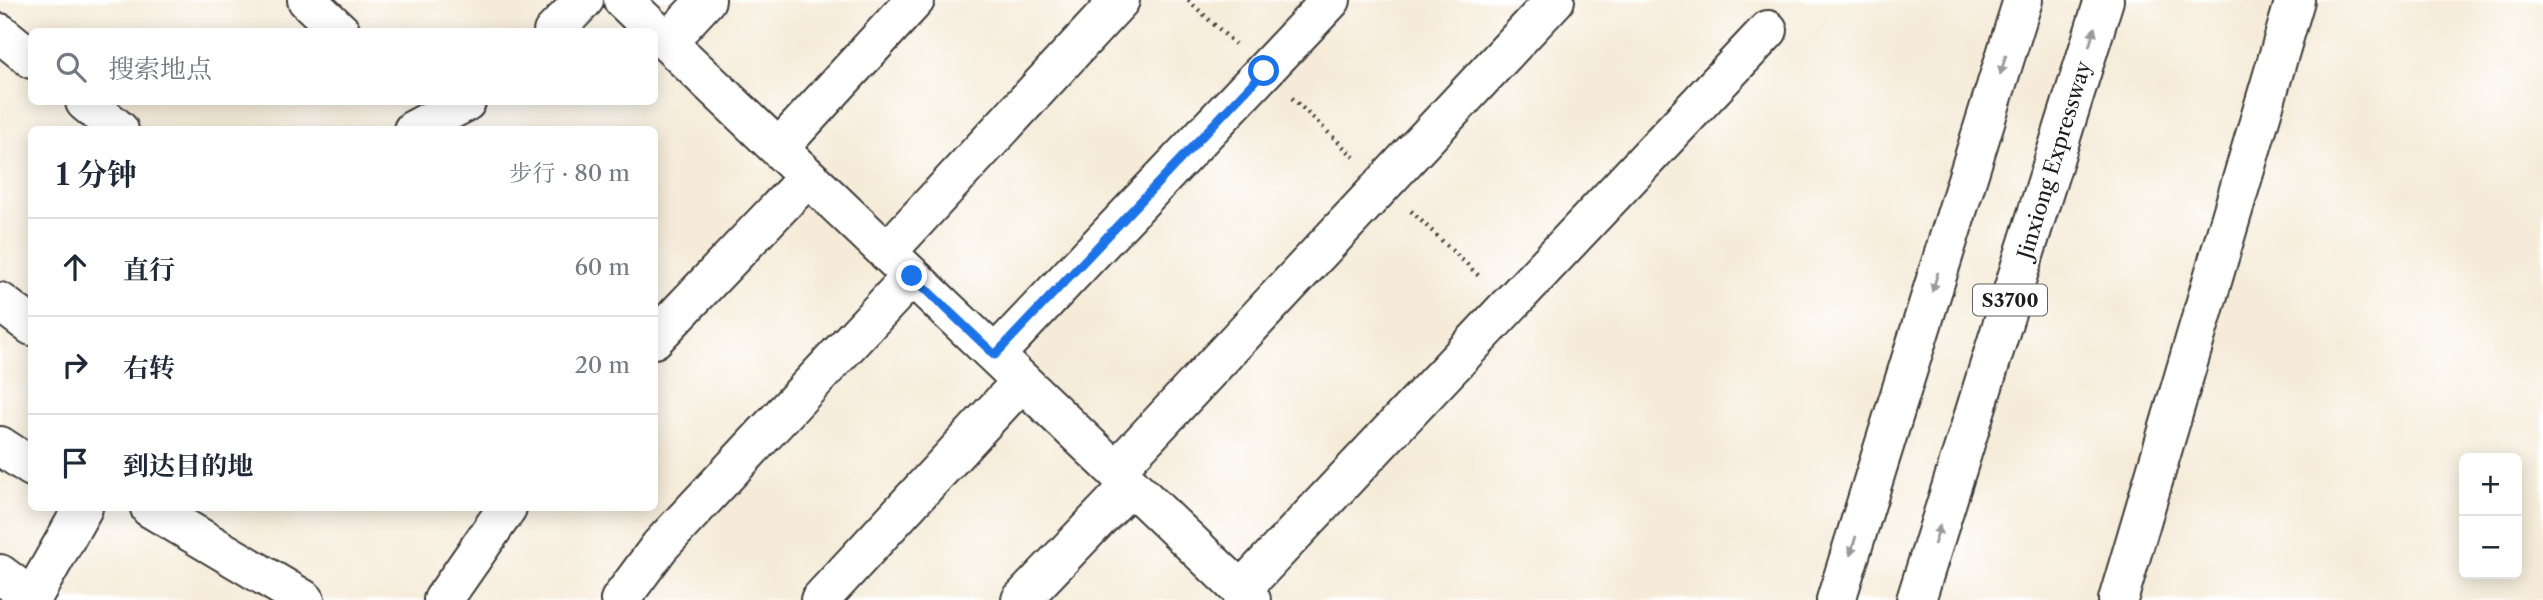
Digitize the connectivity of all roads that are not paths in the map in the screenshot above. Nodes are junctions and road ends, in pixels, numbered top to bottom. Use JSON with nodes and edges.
{"nodes":[{"id":1,"x":307,"y":0,"type":"edge"},
{"id":2,"x":584,"y":0,"type":"edge"},
{"id":3,"x":623,"y":0,"type":"edge"},
{"id":4,"x":706,"y":0,"type":"edge"},
{"id":5,"x":915,"y":0,"type":"edge"},
{"id":6,"x":1119,"y":0,"type":"edge"},
{"id":7,"x":1331,"y":0,"type":"edge"},
{"id":8,"x":1555,"y":0,"type":"edge"},
{"id":9,"x":2023,"y":0,"type":"edge"},
{"id":10,"x":2104,"y":0,"type":"edge"},
{"id":11,"x":2295,"y":0,"type":"edge"},
{"id":12,"x":337,"y":28,"type":"edge"},
{"id":13,"x":557,"y":28,"type":"edge"},
{"id":14,"x":652,"y":28,"type":"edge"},
{"id":15,"x":1768,"y":30,"type":"dead end"},
{"id":16,"x":658,"y":33,"type":"edge"},
{"id":17,"x":1,"y":34,"type":"edge"},
{"id":18,"x":667,"y":42,"type":"junction"},
{"id":19,"x":28,"y":56,"type":"edge"},
{"id":20,"x":89,"y":105,"type":"edge"},
{"id":21,"x":114,"y":126,"type":"edge"},
{"id":22,"x":779,"y":148,"type":"junction"},
{"id":23,"x":808,"y":177,"type":"junction"},
{"id":24,"x":900,"y":264,"type":"junction"},
{"id":25,"x":0,"y":302,"type":"edge"},
{"id":26,"x":28,"y":323,"type":"edge"},
{"id":27,"x":658,"y":335,"type":"edge"},
{"id":28,"x":995,"y":355,"type":"junction"},
{"id":29,"x":1022,"y":381,"type":"junction"},
{"id":30,"x":0,"y":446,"type":"edge"},
{"id":31,"x":28,"y":464,"type":"edge"},
{"id":32,"x":1123,"y":478,"type":"junction"},
{"id":33,"x":81,"y":511,"type":"edge"},
{"id":34,"x":154,"y":511,"type":"edge"},
{"id":35,"x":505,"y":511,"type":"edge"},
{"id":36,"x":0,"y":574,"type":"edge"},
{"id":37,"x":266,"y":590,"type":"edge"},
{"id":38,"x":1246,"y":595,"type":"edge"},
{"id":39,"x":32,"y":599,"type":"edge"},
{"id":40,"x":305,"y":600,"type":"edge"},
{"id":41,"x":443,"y":600,"type":"edge"},
{"id":42,"x":620,"y":600,"type":"edge"},
{"id":43,"x":820,"y":600,"type":"edge"},
{"id":44,"x":1021,"y":600,"type":"edge"},
{"id":45,"x":1836,"y":600,"type":"edge"},
{"id":46,"x":1916,"y":600,"type":"edge"},
{"id":47,"x":2118,"y":600,"type":"edge"}],
"edges":[{"from":1,"to":12,"type":"main road"},
{"from":2,"to":13,"type":"main road"},
{"from":3,"to":14,"type":"main road"},
{"from":4,"to":18,"type":"main road"},
{"from":5,"to":22,"type":"main road"},
{"from":6,"to":24,"type":"main road"},
{"from":7,"to":28,"type":"main road"},
{"from":8,"to":32,"type":"main road"},
{"from":9,"to":45,"type":"main road","one_way":true},
{"from":46,"to":10,"type":"main road","name":"Jinxiong Expressway","number":"S3700","one_way":true},
{"from":11,"to":47,"type":"main road"},
{"from":15,"to":38,"type":"main road"},
{"from":16,"to":18,"type":"main road"},
{"from":17,"to":19,"type":"main road"},
{"from":18,"to":22,"type":"main road"},
{"from":20,"to":21,"type":"main road"},
{"from":22,"to":23,"type":"main road"},
{"from":23,"to":24,"type":"main road"},
{"from":23,"to":27,"type":"main road"},
{"from":24,"to":28,"type":"main road"},
{"from":24,"to":42,"type":"main road"},
{"from":25,"to":26,"type":"main road"},
{"from":28,"to":29,"type":"main road"},
{"from":29,"to":32,"type":"main road"},
{"from":29,"to":43,"type":"main road"},
{"from":30,"to":31,"type":"main road"},
{"from":32,"to":38,"type":"main road"},
{"from":32,"to":44,"type":"main road"},
{"from":33,"to":39,"type":"main road"},
{"from":34,"to":37,"type":"main road"},
{"from":35,"to":41,"type":"main road"},
{"from":36,"to":39,"type":"main road"},
{"from":37,"to":40,"type":"main road"}]}
